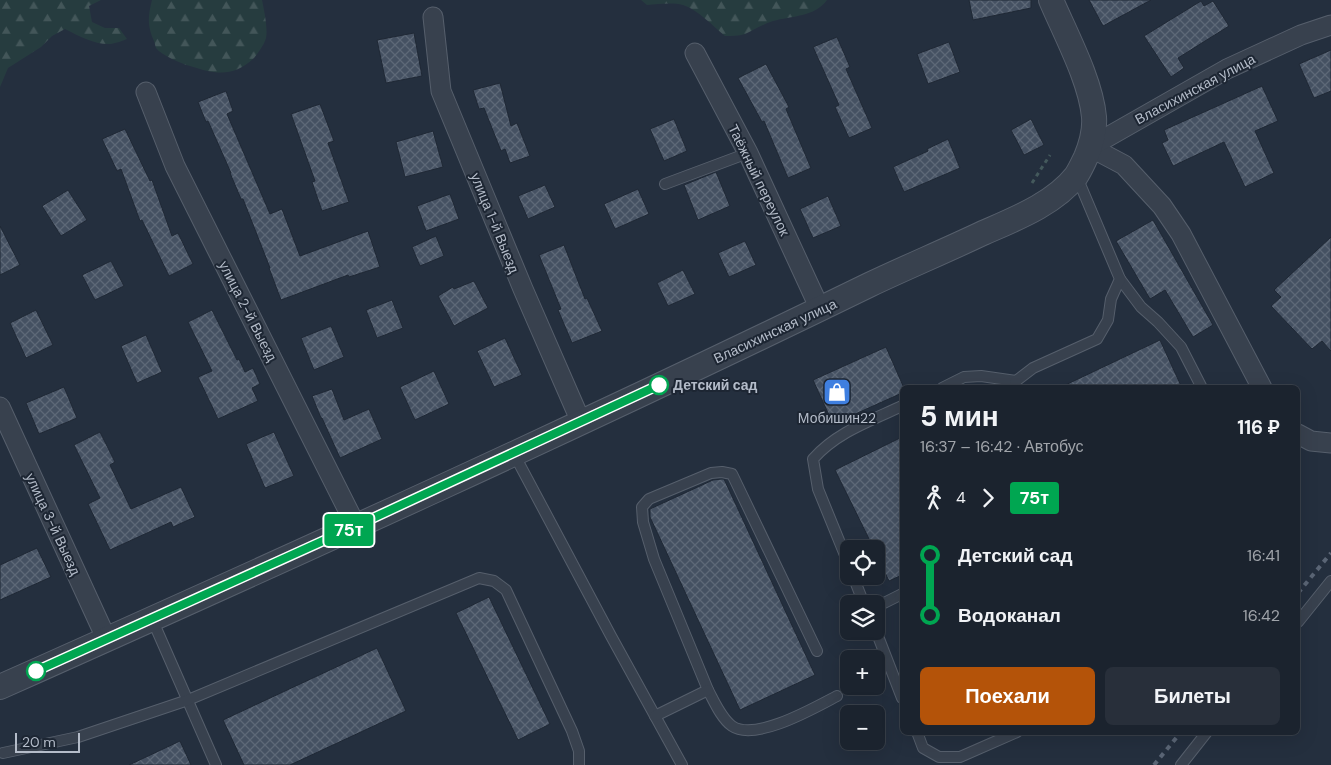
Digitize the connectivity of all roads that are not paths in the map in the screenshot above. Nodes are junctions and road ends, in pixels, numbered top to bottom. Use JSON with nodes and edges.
{"nodes":[{"id":1,"x":1051,"y":0,"type":"edge"},
{"id":2,"x":433,"y":17,"type":"dead end"},
{"id":3,"x":1331,"y":25,"type":"edge"},
{"id":4,"x":695,"y":53,"type":"dead end"},
{"id":5,"x":146,"y":92,"type":"dead end"},
{"id":6,"x":1090,"y":147,"type":"junction"},
{"id":7,"x":748,"y":153,"type":"junction"},
{"id":8,"x":1076,"y":176,"type":"junction"},
{"id":9,"x":665,"y":184,"type":"dead end"},
{"id":10,"x":1120,"y":279,"type":"junction"},
{"id":11,"x":820,"y":309,"type":"junction"},
{"id":12,"x":1015,"y":384,"type":"edge"},
{"id":13,"x":948,"y":385,"type":"edge"},
{"id":14,"x":1200,"y":385,"type":"edge"},
{"id":15,"x":1260,"y":385,"type":"edge"},
{"id":16,"x":0,"y":407,"type":"edge"},
{"id":17,"x":900,"y":407,"type":"edge"},
{"id":18,"x":581,"y":422,"type":"junction"},
{"id":19,"x":1300,"y":435,"type":"edge"},
{"id":20,"x":1331,"y":443,"type":"edge"},
{"id":21,"x":514,"y":454,"type":"junction"},
{"id":22,"x":356,"y":526,"type":"junction"},
{"id":23,"x":840,"y":543,"type":"edge"},
{"id":24,"x":1331,"y":581,"type":"edge"},
{"id":25,"x":900,"y":595,"type":"edge"},
{"id":26,"x":885,"y":602,"type":"edge"},
{"id":27,"x":152,"y":619,"type":"junction"},
{"id":28,"x":1300,"y":620,"type":"edge"},
{"id":29,"x":107,"y":640,"type":"junction"},
{"id":30,"x":879,"y":640,"type":"edge"},
{"id":31,"x":816,"y":651,"type":"dead end"},
{"id":32,"x":0,"y":687,"type":"edge"},
{"id":33,"x":708,"y":690,"type":"junction"},
{"id":34,"x":900,"y":693,"type":"edge"},
{"id":35,"x":837,"y":696,"type":"dead end"},
{"id":36,"x":188,"y":700,"type":"junction"},
{"id":37,"x":655,"y":716,"type":"junction"},
{"id":38,"x":918,"y":735,"type":"edge"},
{"id":39,"x":1010,"y":735,"type":"edge"},
{"id":40,"x":1205,"y":735,"type":"edge"},
{"id":41,"x":3,"y":753,"type":"dead end"},
{"id":42,"x":216,"y":765,"type":"edge"},
{"id":43,"x":579,"y":765,"type":"edge"},
{"id":44,"x":682,"y":765,"type":"edge"},
{"id":45,"x":1181,"y":765,"type":"edge"}],
"edges":[{"from":1,"to":6,"type":"street","name":"Власихинская улица"},
{"from":2,"to":18,"type":"street","name":"улица 1-й Выезд"},
{"from":3,"to":6,"type":"street","name":"Власихинская улица"},
{"from":4,"to":7,"type":"street","name":"Таёжный переулок"},
{"from":5,"to":22,"type":"street","name":"улица 2-й Выезд"},
{"from":6,"to":8,"type":"street","name":"Власихинская улица"},
{"from":6,"to":15,"type":"street"},
{"from":7,"to":9,"type":"lane"},
{"from":7,"to":11,"type":"street","name":"Таёжный переулок"},
{"from":8,"to":10,"type":"lane"},
{"from":8,"to":11,"type":"street","name":"Власихинская улица"},
{"from":10,"to":12,"type":"lane"},
{"from":10,"to":14,"type":"lane"},
{"from":11,"to":18,"type":"street","name":"Власихинская улица"},
{"from":12,"to":13,"type":"lane"},
{"from":16,"to":29,"type":"street","name":"улица 3-й Выезд"},
{"from":17,"to":23,"type":"lane"},
{"from":18,"to":21,"type":"street","name":"Власихинская улица"},
{"from":19,"to":20,"type":"street"},
{"from":21,"to":22,"type":"street","name":"Власихинская улица"},
{"from":21,"to":37,"type":"lane"},
{"from":22,"to":27,"type":"street","name":"Власихинская улица"},
{"from":24,"to":28,"type":"lane"},
{"from":25,"to":26,"type":"lane"},
{"from":27,"to":29,"type":"street","name":"Власихинская улица"},
{"from":27,"to":36,"type":"lane"},
{"from":29,"to":32,"type":"street","name":"Власихинская улица"},
{"from":30,"to":34,"type":"lane"},
{"from":31,"to":33,"type":"lane"},
{"from":33,"to":35,"type":"lane"},
{"from":33,"to":37,"type":"lane"},
{"from":36,"to":41,"type":"lane"},
{"from":36,"to":42,"type":"lane"},
{"from":36,"to":43,"type":"lane"},
{"from":37,"to":44,"type":"lane"},
{"from":38,"to":39,"type":"lane"},
{"from":40,"to":45,"type":"lane"}]}
